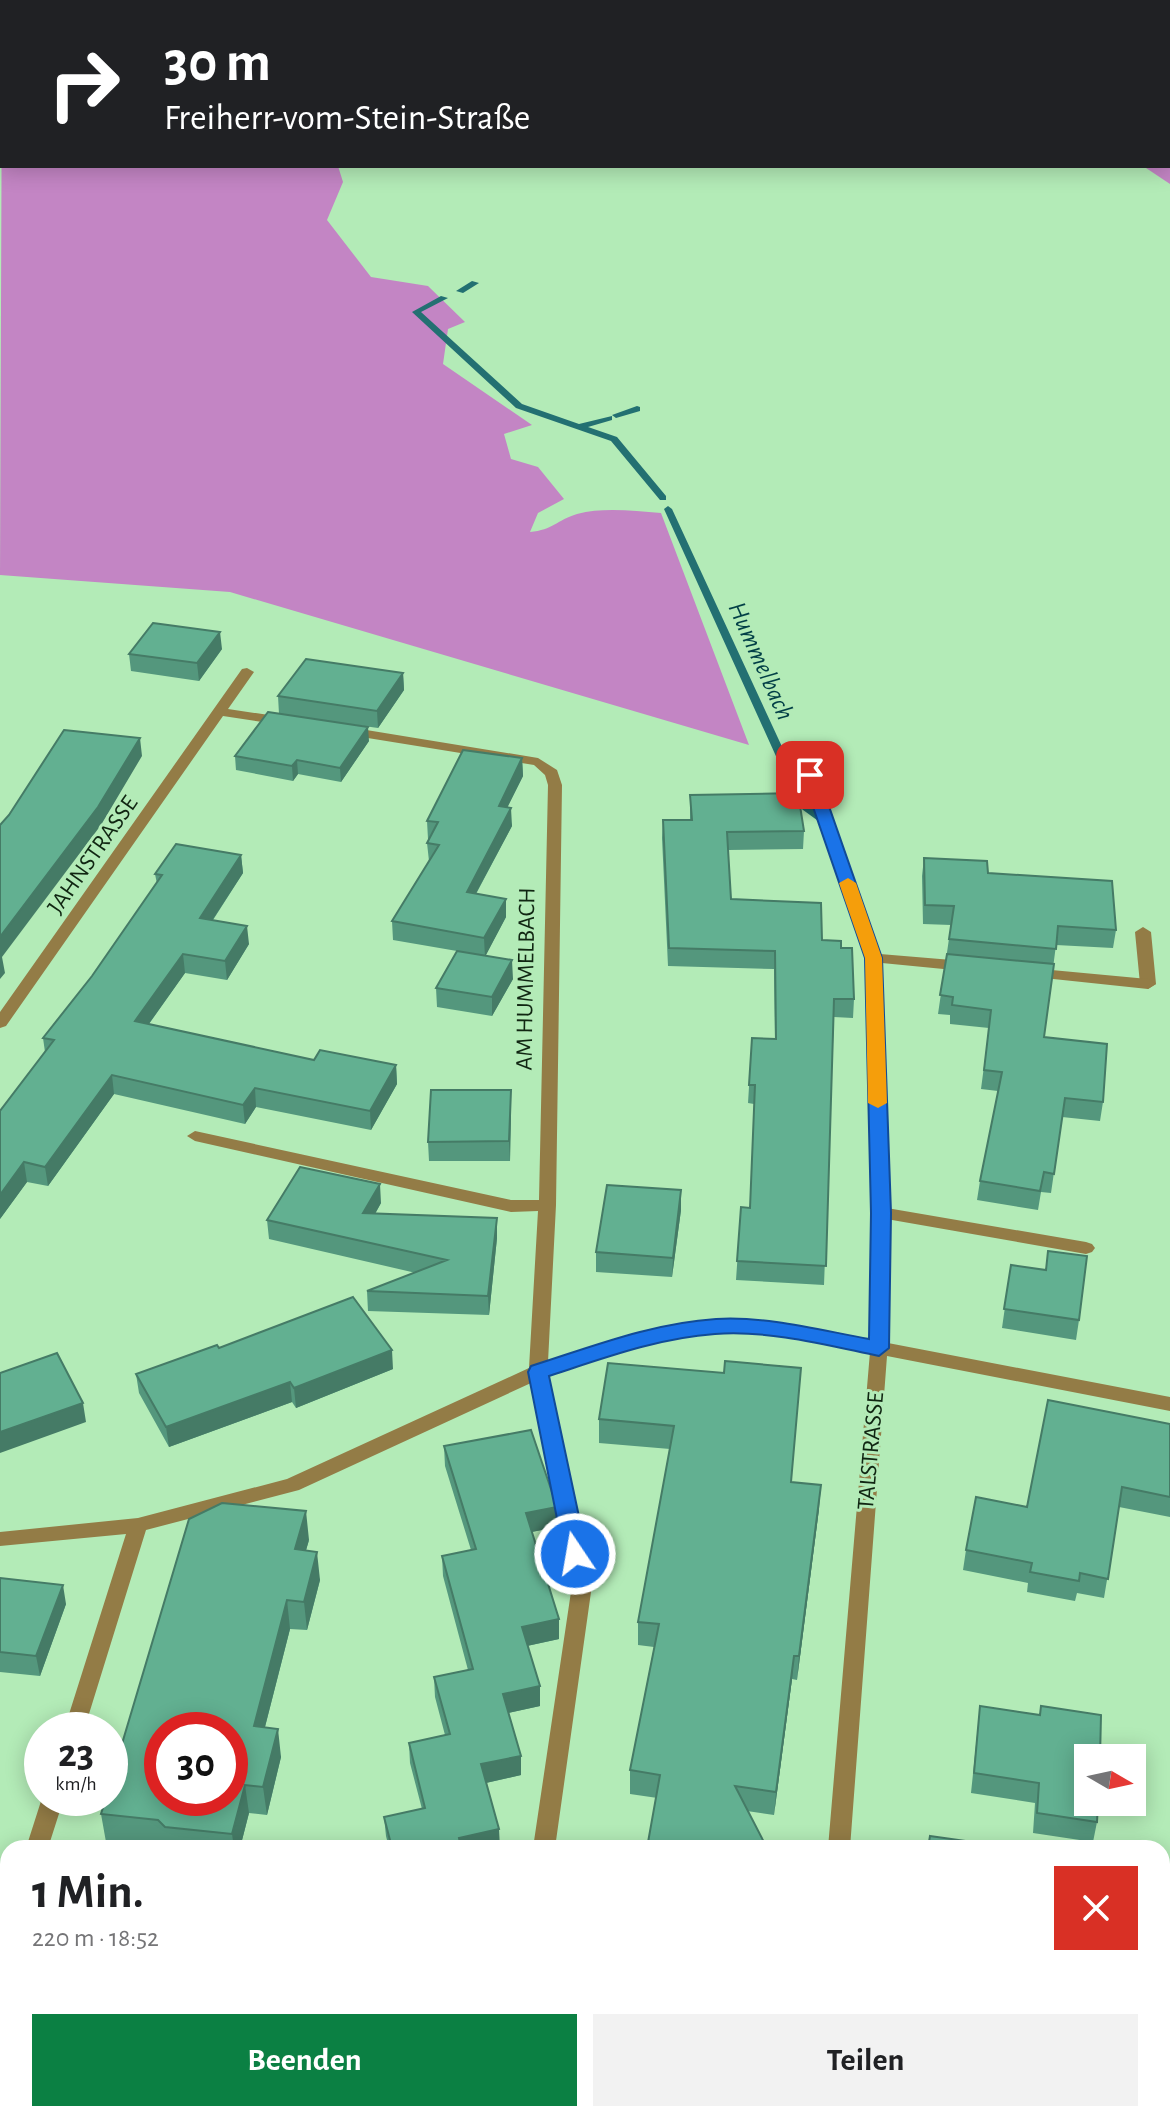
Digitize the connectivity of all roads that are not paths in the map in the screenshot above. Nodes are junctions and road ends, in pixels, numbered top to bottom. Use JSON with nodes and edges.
{"nodes":[{"id":1,"x":247,"y":672,"type":"dead end"},
{"id":2,"x":220,"y":712,"type":"junction"},
{"id":3,"x":299,"y":724,"type":"edge"},
{"id":4,"x":331,"y":729,"type":"edge"},
{"id":5,"x":810,"y":775,"type":"dead end"},
{"id":6,"x":1143,"y":932,"type":"dead end"},
{"id":7,"x":874,"y":958,"type":"junction"},
{"id":8,"x":980,"y":968,"type":"edge"},
{"id":9,"x":1011,"y":971,"type":"edge"},
{"id":10,"x":0,"y":1023,"type":"edge"},
{"id":11,"x":195,"y":1136,"type":"dead end"},
{"id":12,"x":547,"y":1205,"type":"junction"},
{"id":13,"x":881,"y":1213,"type":"junction"},
{"id":14,"x":1086,"y":1248,"type":"dead end"},
{"id":15,"x":879,"y":1348,"type":"junction"},
{"id":16,"x":538,"y":1372,"type":"junction"},
{"id":17,"x":1170,"y":1404,"type":"edge"},
{"id":18,"x":138,"y":1525,"type":"junction"},
{"id":19,"x":0,"y":1539,"type":"edge"},
{"id":20,"x":80,"y":1712,"type":"edge"},
{"id":21,"x":47,"y":1816,"type":"edge"},
{"id":22,"x":40,"y":1840,"type":"edge"},
{"id":23,"x":545,"y":1840,"type":"edge"},
{"id":24,"x":840,"y":1840,"type":"edge"}],
"edges":[{"from":1,"to":2,"type":"street","name":"JAHNSTRASSE"},
{"from":2,"to":3,"type":"street"},
{"from":2,"to":10,"type":"street","name":"JAHNSTRASSE"},
{"from":4,"to":12,"type":"street","name":"AM HUMMELBACH"},
{"from":5,"to":7,"type":"street","name":"TALSTRASSE"},
{"from":6,"to":9,"type":"street"},
{"from":7,"to":8,"type":"street"},
{"from":7,"to":13,"type":"street","name":"TALSTRASSE"},
{"from":11,"to":12,"type":"street"},
{"from":12,"to":16,"type":"street","name":"AM HUMMELBACH"},
{"from":13,"to":14,"type":"street"},
{"from":13,"to":15,"type":"street","name":"TALSTRASSE"},
{"from":15,"to":16,"type":"street"},
{"from":15,"to":17,"type":"street"},
{"from":15,"to":24,"type":"street","name":"TALSTRASSE"},
{"from":16,"to":18,"type":"street"},
{"from":16,"to":23,"type":"street","name":"AM HUMMELBACH"},
{"from":18,"to":19,"type":"street"},
{"from":18,"to":20,"type":"street"},
{"from":21,"to":22,"type":"street"}]}
